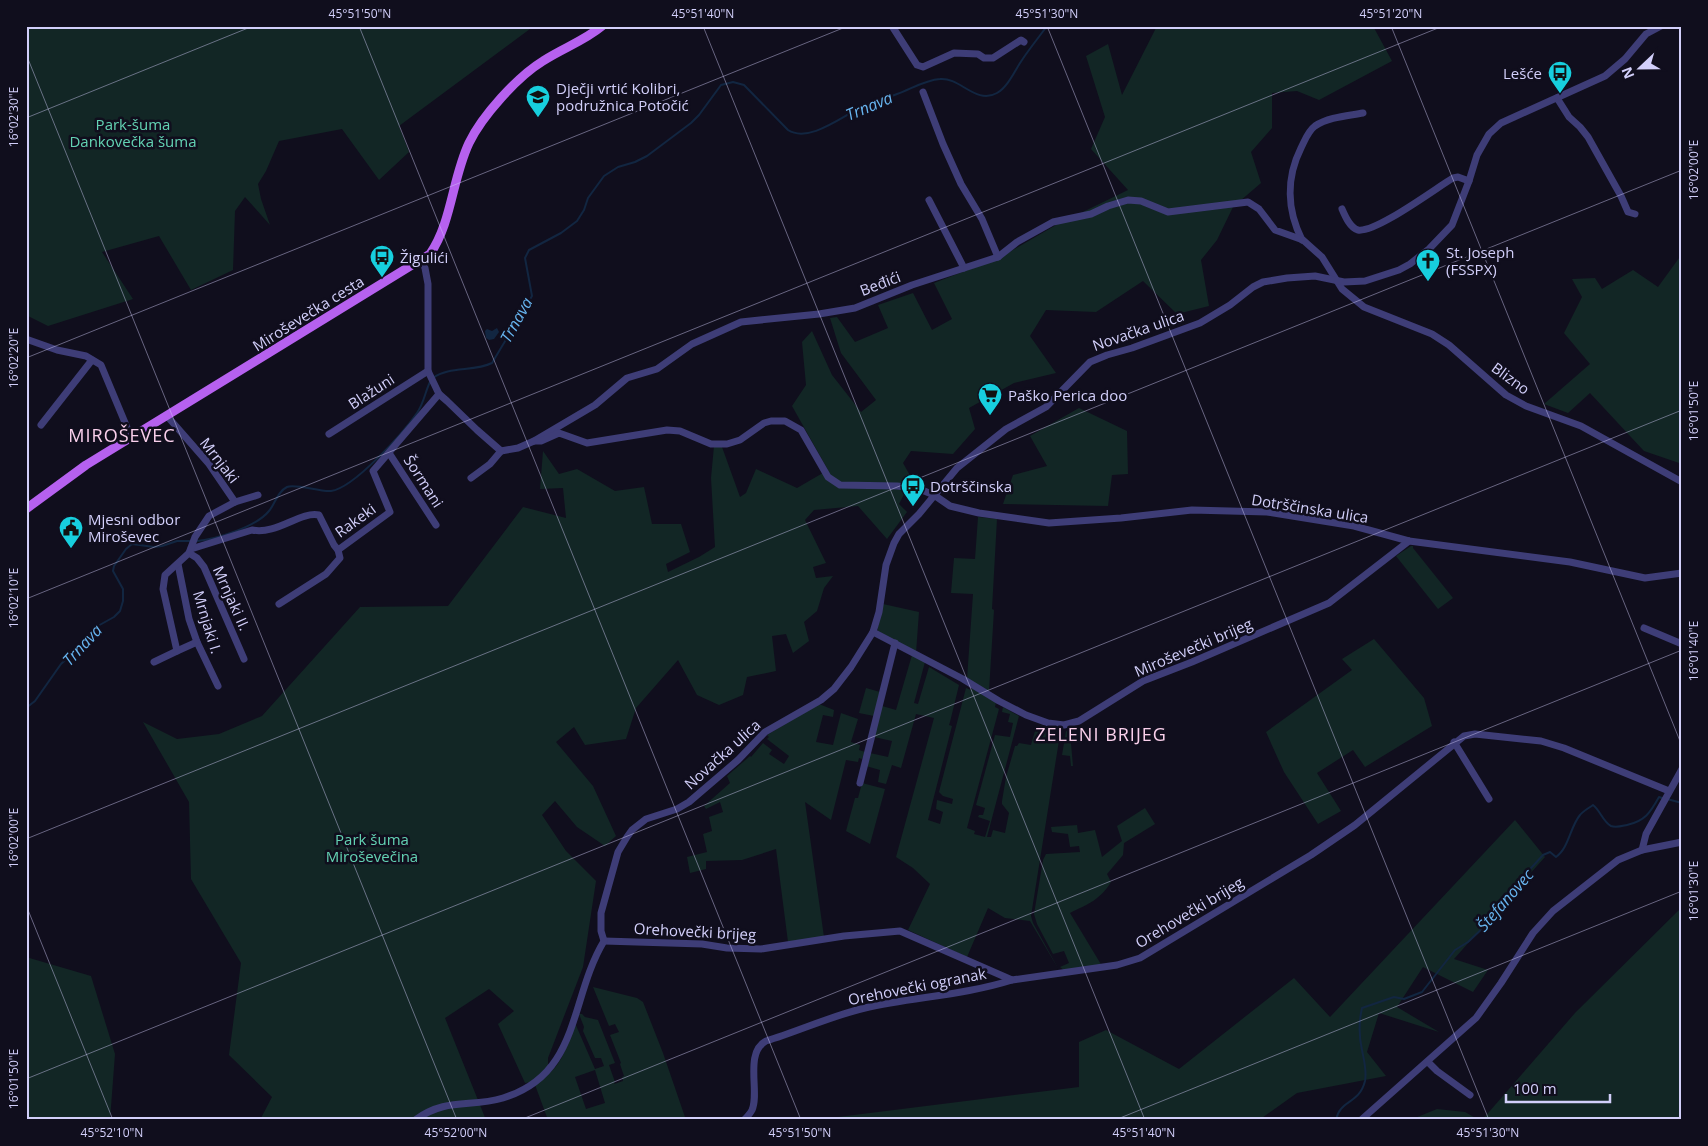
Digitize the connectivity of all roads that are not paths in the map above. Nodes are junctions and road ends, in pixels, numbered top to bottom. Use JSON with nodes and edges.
{"nodes":[{"id":1,"x":602,"y":26,"type":"edge"},
{"id":2,"x":892,"y":26,"type":"edge"},
{"id":3,"x":1661,"y":26,"type":"edge"},
{"id":4,"x":1024,"y":42,"type":"dead end"},
{"id":5,"x":923,"y":92,"type":"dead end"},
{"id":6,"x":1558,"y":98,"type":"junction"},
{"id":7,"x":1363,"y":113,"type":"dead end"},
{"id":8,"x":1469,"y":182,"type":"junction"},
{"id":9,"x":929,"y":200,"type":"dead end"},
{"id":10,"x":1342,"y":210,"type":"dead end"},
{"id":11,"x":1635,"y":214,"type":"dead end"},
{"id":12,"x":1302,"y":240,"type":"junction"},
{"id":13,"x":998,"y":257,"type":"junction"},
{"id":14,"x":421,"y":260,"type":"junction"},
{"id":15,"x":964,"y":268,"type":"junction"},
{"id":16,"x":1337,"y":281,"type":"junction"},
{"id":17,"x":26,"y":339,"type":"edge"},
{"id":18,"x":92,"y":360,"type":"junction"},
{"id":19,"x":428,"y":372,"type":"junction"},
{"id":20,"x":439,"y":394,"type":"junction"},
{"id":21,"x":168,"y":416,"type":"junction"},
{"id":22,"x":40,"y":425,"type":"dead end"},
{"id":23,"x":329,"y":434,"type":"dead end"},
{"id":24,"x":131,"y":437,"type":"junction"},
{"id":25,"x":534,"y":441,"type":"junction"},
{"id":26,"x":501,"y":451,"type":"junction"},
{"id":27,"x":389,"y":453,"type":"junction"},
{"id":28,"x":471,"y":478,"type":"dead end"},
{"id":29,"x":1682,"y":482,"type":"edge"},
{"id":30,"x":258,"y":495,"type":"dead end"},
{"id":31,"x":934,"y":495,"type":"junction"},
{"id":32,"x":235,"y":502,"type":"junction"},
{"id":33,"x":26,"y":509,"type":"edge"},
{"id":34,"x":436,"y":525,"type":"dead end"},
{"id":35,"x":1409,"y":541,"type":"junction"},
{"id":36,"x":191,"y":549,"type":"junction"},
{"id":37,"x":338,"y":550,"type":"junction"},
{"id":38,"x":178,"y":564,"type":"junction"},
{"id":39,"x":1682,"y":574,"type":"edge"},
{"id":40,"x":279,"y":604,"type":"dead end"},
{"id":41,"x":1644,"y":628,"type":"dead end"},
{"id":42,"x":873,"y":632,"type":"junction"},
{"id":43,"x":197,"y":642,"type":"junction"},
{"id":44,"x":895,"y":643,"type":"junction"},
{"id":45,"x":1682,"y":644,"type":"edge"},
{"id":46,"x":177,"y":651,"type":"junction"},
{"id":47,"x":244,"y":659,"type":"dead end"},
{"id":48,"x":154,"y":662,"type":"dead end"},
{"id":49,"x":218,"y":686,"type":"dead end"},
{"id":50,"x":1454,"y":742,"type":"junction"},
{"id":51,"x":1682,"y":769,"type":"edge"},
{"id":52,"x":860,"y":783,"type":"dead end"},
{"id":53,"x":1667,"y":796,"type":"junction"},
{"id":54,"x":1489,"y":799,"type":"dead end"},
{"id":55,"x":1682,"y":842,"type":"edge"},
{"id":56,"x":1642,"y":850,"type":"junction"},
{"id":57,"x":604,"y":941,"type":"junction"},
{"id":58,"x":1012,"y":980,"type":"junction"},
{"id":59,"x":1428,"y":1062,"type":"junction"},
{"id":60,"x":1470,"y":1095,"type":"dead end"},
{"id":61,"x":415,"y":1120,"type":"edge"},
{"id":62,"x":744,"y":1120,"type":"edge"},
{"id":63,"x":1361,"y":1120,"type":"edge"}],
"edges":[{"from":1,"to":14,"type":"main road","name":"Miroševečka cesta"},
{"from":2,"to":4,"type":"street"},
{"from":3,"to":6,"type":"street","name":"Novačka ulica"},
{"from":5,"to":13,"type":"street"},
{"from":6,"to":8,"type":"street","name":"Novačka ulica"},
{"from":6,"to":11,"type":"street"},
{"from":7,"to":12,"type":"street"},
{"from":8,"to":10,"type":"street"},
{"from":8,"to":16,"type":"street","name":"Novačka ulica"},
{"from":9,"to":15,"type":"street"},
{"from":12,"to":13,"type":"street","name":"Beđići"},
{"from":12,"to":16,"type":"street","name":"Blizno"},
{"from":13,"to":15,"type":"street","name":"Beđići"},
{"from":14,"to":19,"type":"street"},
{"from":14,"to":21,"type":"main road","name":"Miroševečka cesta"},
{"from":15,"to":25,"type":"street","name":"Beđići"},
{"from":16,"to":29,"type":"street","name":"Blizno"},
{"from":16,"to":31,"type":"street","name":"Novačka ulica"},
{"from":17,"to":18,"type":"street"},
{"from":18,"to":22,"type":"street"},
{"from":18,"to":24,"type":"street"},
{"from":19,"to":20,"type":"street"},
{"from":19,"to":23,"type":"street","name":"Blažuni"},
{"from":20,"to":26,"type":"street"},
{"from":20,"to":27,"type":"street","name":"Rakeki"},
{"from":21,"to":24,"type":"main road","name":"Miroševečka cesta"},
{"from":21,"to":32,"type":"street","name":"Mrnjaki"},
{"from":24,"to":33,"type":"main road","name":"Miroševečka cesta"},
{"from":25,"to":26,"type":"street"},
{"from":25,"to":31,"type":"street","name":"Dotrščinska ulica"},
{"from":26,"to":28,"type":"street"},
{"from":27,"to":34,"type":"street","name":"Šormani"},
{"from":27,"to":37,"type":"street","name":"Rakeki"},
{"from":30,"to":32,"type":"street"},
{"from":31,"to":35,"type":"street","name":"Dotrščinska ulica"},
{"from":31,"to":42,"type":"street","name":"Novačka ulica"},
{"from":32,"to":36,"type":"street","name":"Mrnjaki"},
{"from":35,"to":39,"type":"street","name":"Dotrščinska ulica"},
{"from":35,"to":44,"type":"street","name":"Miroševečki brijeg"},
{"from":36,"to":37,"type":"street"},
{"from":36,"to":38,"type":"street"},
{"from":36,"to":47,"type":"street","name":"Mrnjaki II."},
{"from":37,"to":40,"type":"street","name":"Rakeki"},
{"from":38,"to":43,"type":"street","name":"Mrnjaki I."},
{"from":38,"to":46,"type":"street"},
{"from":41,"to":45,"type":"street"},
{"from":42,"to":44,"type":"street","name":"Miroševečki brijeg"},
{"from":42,"to":57,"type":"street","name":"Novačka ulica"},
{"from":43,"to":46,"type":"street"},
{"from":43,"to":49,"type":"street","name":"Mrnjaki I."},
{"from":44,"to":52,"type":"street"},
{"from":46,"to":48,"type":"street"},
{"from":50,"to":53,"type":"street","name":"Orehovečki brijeg"},
{"from":50,"to":54,"type":"street"},
{"from":50,"to":58,"type":"street","name":"Orehovečki brijeg"},
{"from":51,"to":53,"type":"street"},
{"from":53,"to":56,"type":"street"},
{"from":55,"to":56,"type":"street"},
{"from":56,"to":59,"type":"street"},
{"from":57,"to":58,"type":"street","name":"Orehovečki brijeg"},
{"from":57,"to":61,"type":"street"},
{"from":58,"to":62,"type":"street","name":"Orehovečki ogranak"},
{"from":59,"to":60,"type":"street"},
{"from":59,"to":63,"type":"street"}]}
